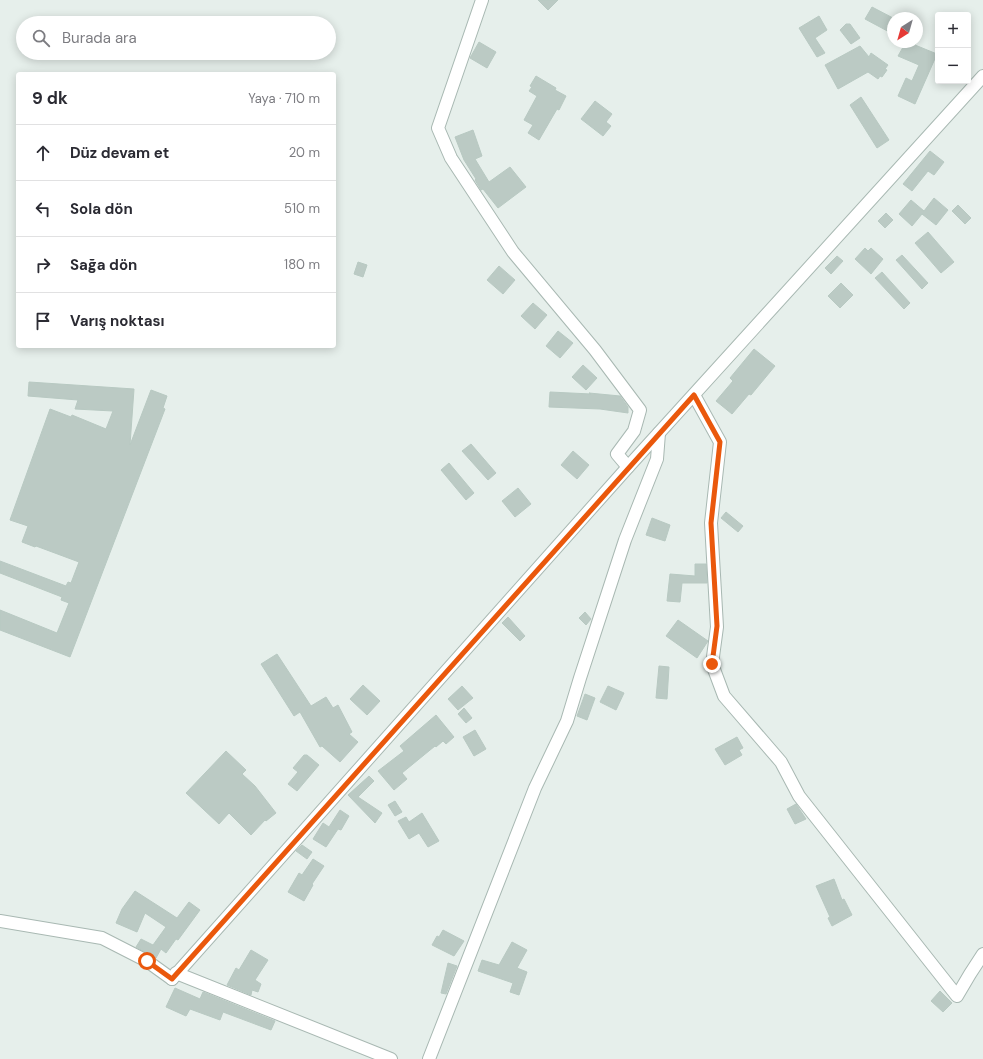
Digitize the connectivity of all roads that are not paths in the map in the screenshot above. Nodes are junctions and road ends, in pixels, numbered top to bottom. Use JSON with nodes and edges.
{"nodes":[{"id":1,"x":482,"y":0,"type":"edge"},
{"id":2,"x":983,"y":76,"type":"edge"},
{"id":3,"x":694,"y":395,"type":"junction"},
{"id":4,"x":659,"y":433,"type":"junction"},
{"id":5,"x":628,"y":468,"type":"junction"},
{"id":6,"x":0,"y":921,"type":"edge"},
{"id":7,"x":983,"y":954,"type":"edge"},
{"id":8,"x":174,"y":976,"type":"junction"},
{"id":9,"x":391,"y":1059,"type":"edge"},
{"id":10,"x":429,"y":1059,"type":"edge"}],
"edges":[{"from":1,"to":5,"type":"street"},
{"from":2,"to":3,"type":"street"},
{"from":3,"to":4,"type":"street"},
{"from":3,"to":7,"type":"street"},
{"from":4,"to":5,"type":"street"},
{"from":4,"to":10,"type":"street"},
{"from":5,"to":8,"type":"street"},
{"from":6,"to":8,"type":"street"},
{"from":8,"to":9,"type":"street"}]}
